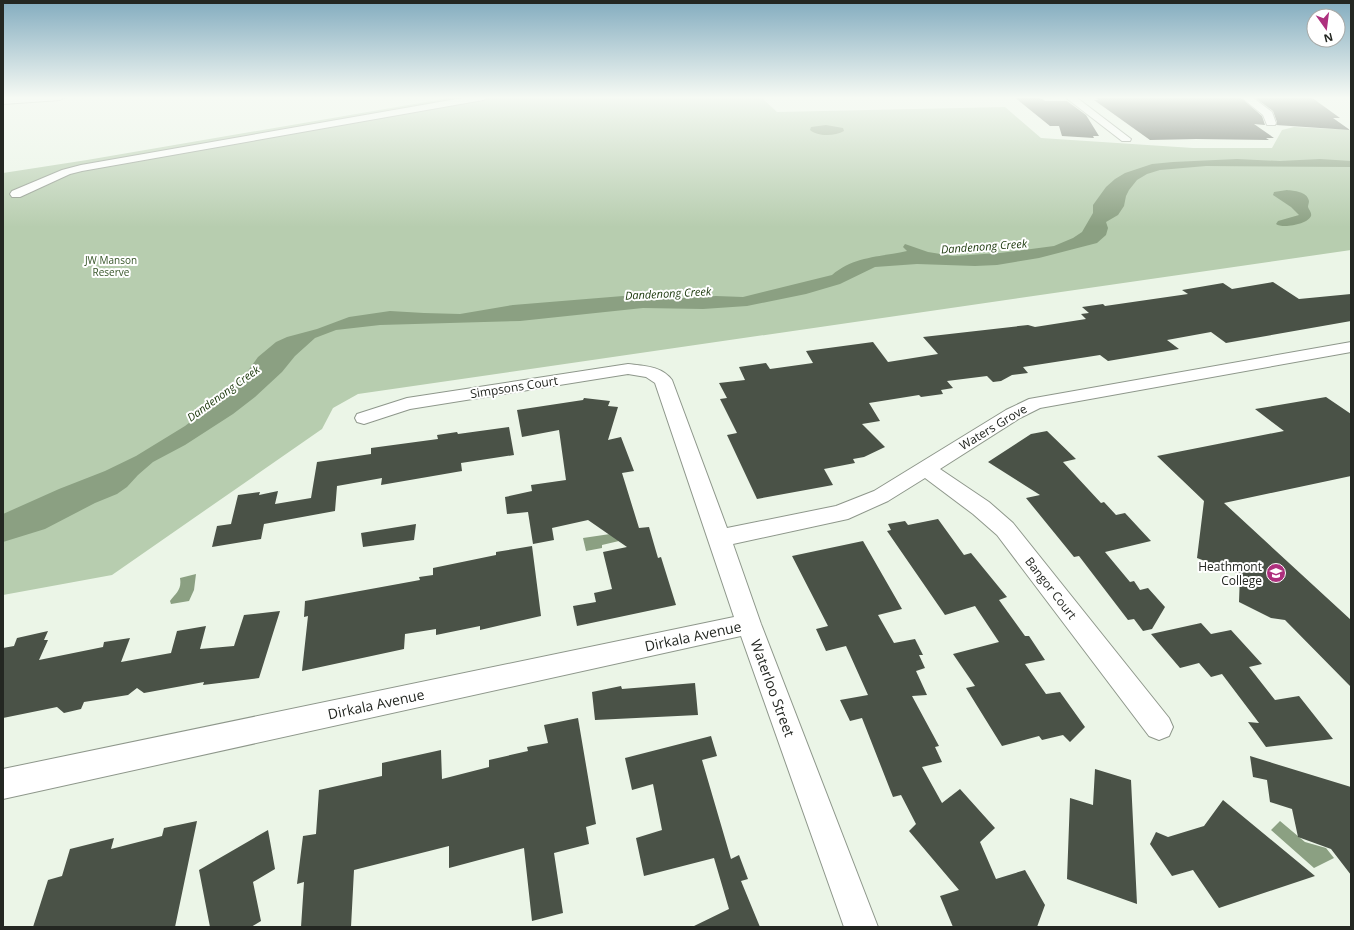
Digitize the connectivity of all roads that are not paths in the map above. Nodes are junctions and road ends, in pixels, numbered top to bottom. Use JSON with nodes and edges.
{"nodes":[{"id":1,"x":237,"y":140,"type":"edge"},
{"id":2,"x":16,"y":194,"type":"dead end"},
{"id":3,"x":1351,"y":347,"type":"edge"},
{"id":4,"x":663,"y":380,"type":"joint"},
{"id":5,"x":364,"y":418,"type":"dead end"},
{"id":6,"x":925,"y":468,"type":"junction"},
{"id":7,"x":720,"y":538,"type":"junction"},
{"id":8,"x":749,"y":624,"type":"junction"},
{"id":9,"x":1159,"y":727,"type":"dead end"},
{"id":10,"x":3,"y":784,"type":"edge"},
{"id":11,"x":861,"y":927,"type":"edge"}],
"edges":[{"from":1,"to":2,"type":"street"},
{"from":3,"to":6,"type":"street","name":"Waters Grove"},
{"from":4,"to":5,"type":"street","name":"Simpsons Court"},
{"from":4,"to":7,"type":"street","name":"Waterloo Street"},
{"from":6,"to":7,"type":"street","name":"Waters Grove"},
{"from":6,"to":9,"type":"street","name":"Bangor Court"},
{"from":7,"to":8,"type":"street","name":"Waterloo Street"},
{"from":8,"to":10,"type":"street","name":"Dirkala Avenue"},
{"from":8,"to":11,"type":"street","name":"Waterloo Street"}]}
